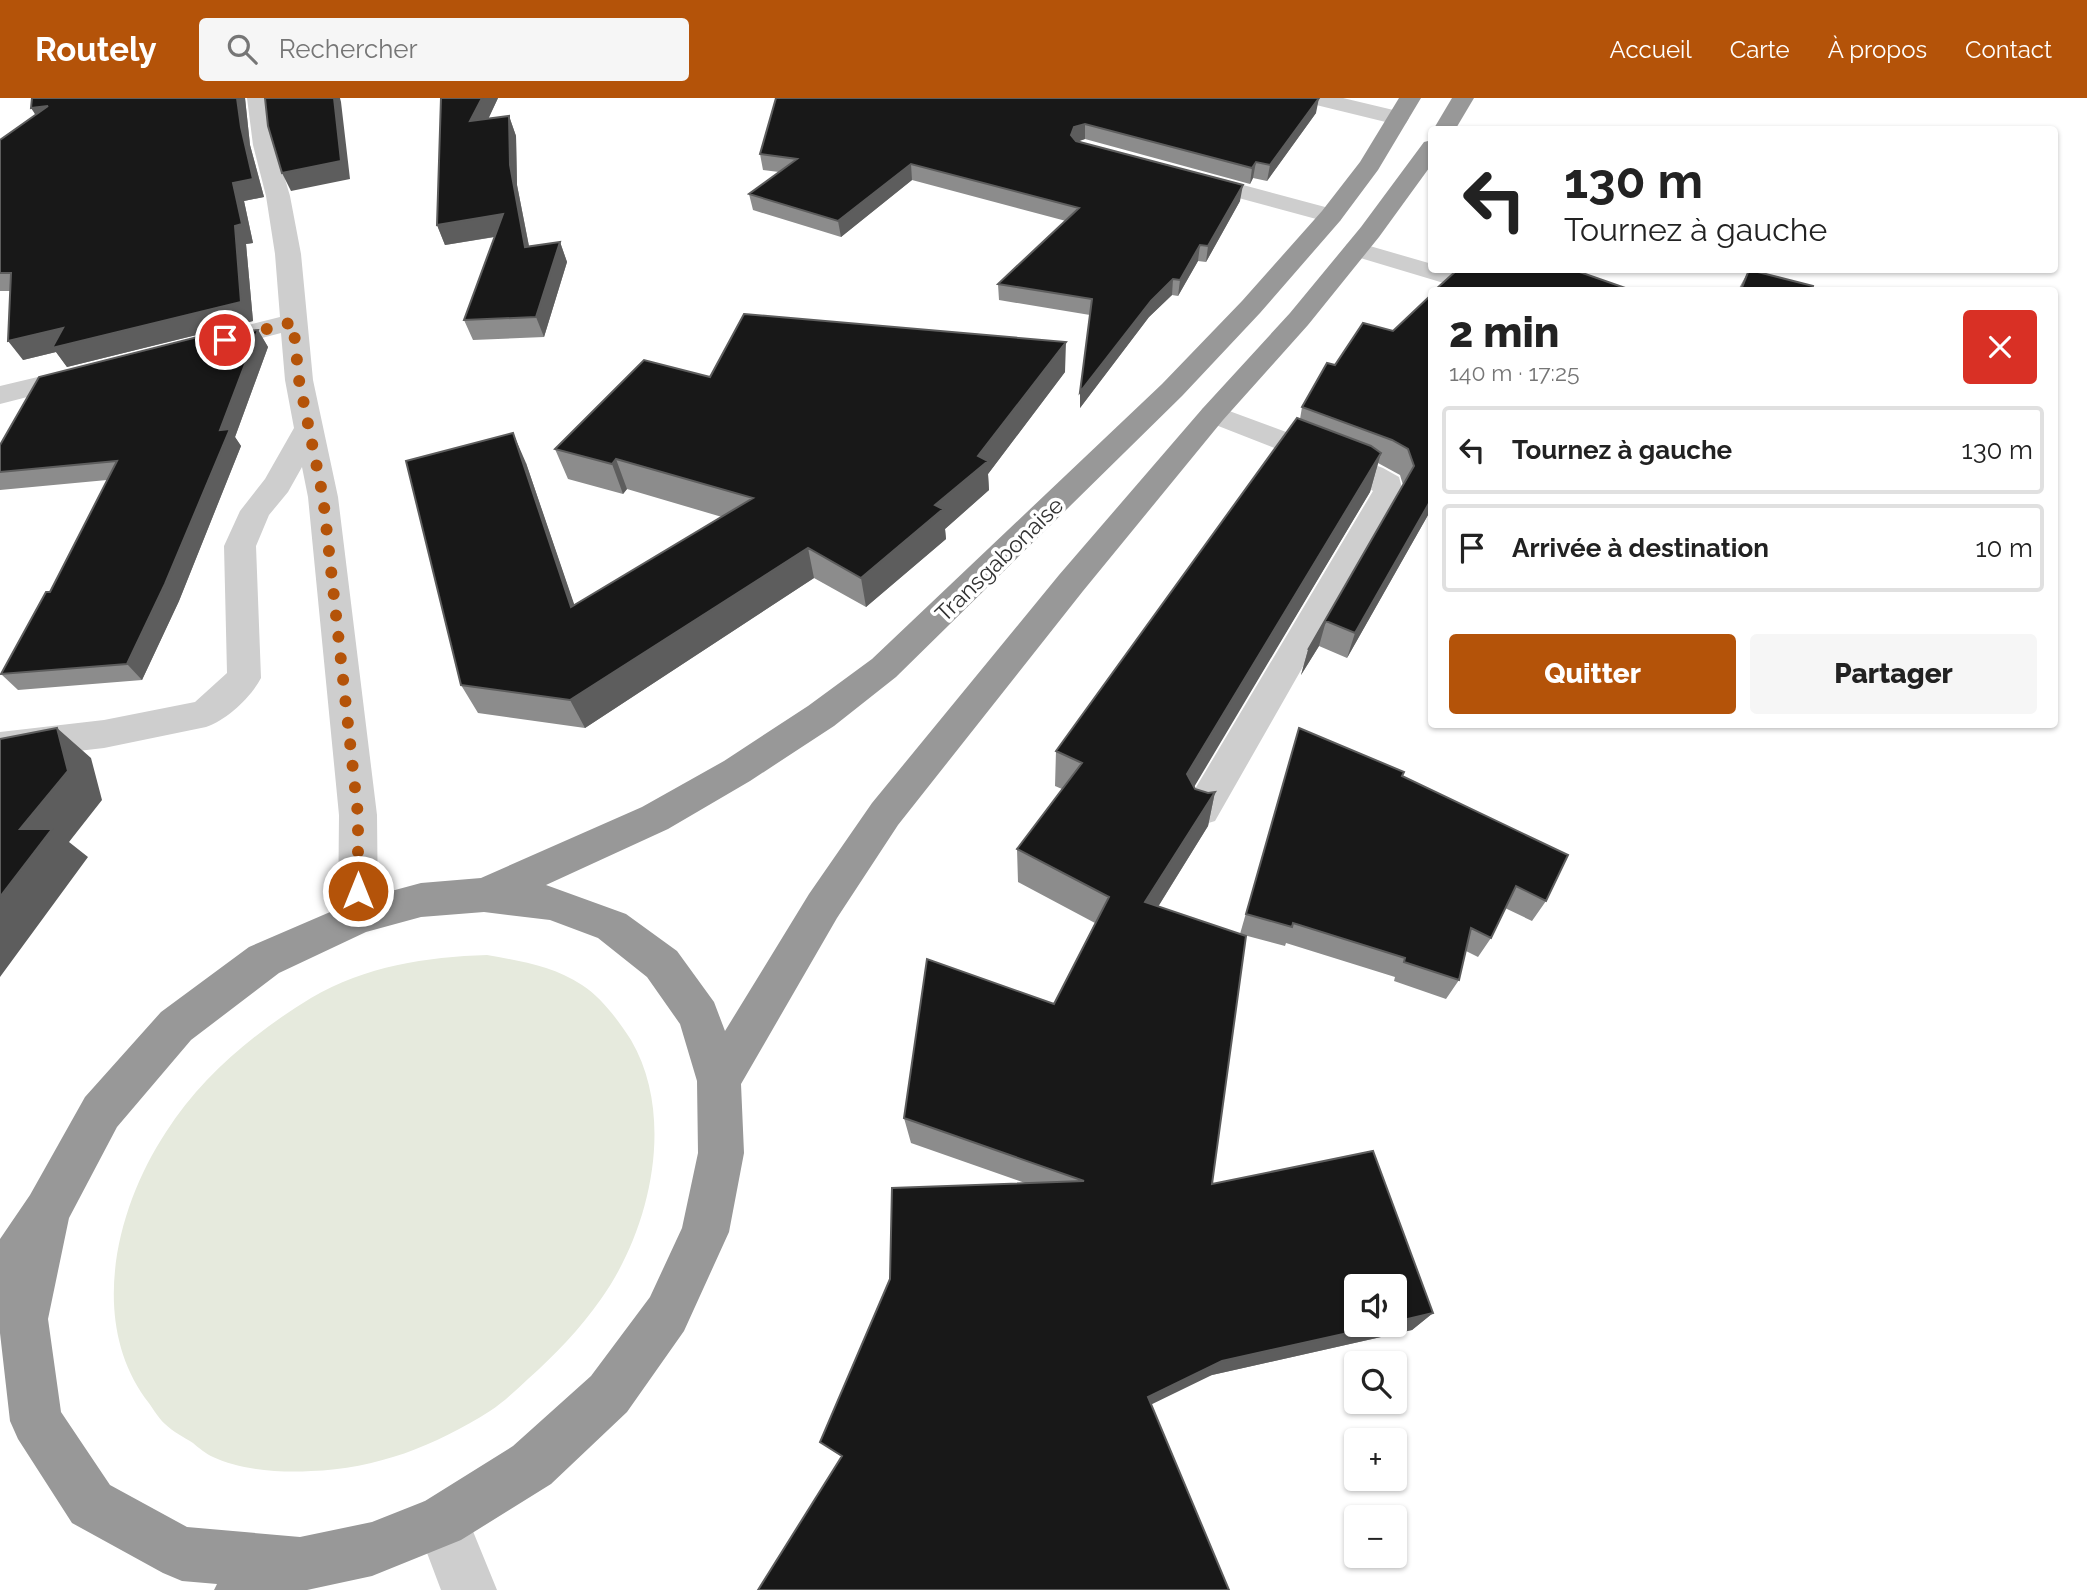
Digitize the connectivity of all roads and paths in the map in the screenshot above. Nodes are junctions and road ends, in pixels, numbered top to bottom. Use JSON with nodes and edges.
{"nodes":[{"id":1,"x":258,"y":98,"type":"edge"},
{"id":2,"x":1316,"y":98,"type":"edge"},
{"id":3,"x":1463,"y":98,"type":"edge"},
{"id":4,"x":1404,"y":108,"type":"edge"},
{"id":5,"x":1446,"y":126,"type":"edge"},
{"id":6,"x":1428,"y":152,"type":"edge"},
{"id":7,"x":1163,"y":170,"type":"edge"},
{"id":8,"x":1331,"y":216,"type":"junction"},
{"id":9,"x":1356,"y":249,"type":"junction"},
{"id":10,"x":1428,"y":271,"type":"edge"},
{"id":11,"x":1436,"y":273,"type":"edge"},
{"id":12,"x":1483,"y":287,"type":"edge"},
{"id":13,"x":293,"y":322,"type":"junction"},
{"id":14,"x":187,"y":349,"type":"edge"},
{"id":15,"x":108,"y":369,"type":"edge"},
{"id":16,"x":0,"y":395,"type":"edge"},
{"id":17,"x":1213,"y":414,"type":"junction"},
{"id":18,"x":309,"y":428,"type":"junction"},
{"id":19,"x":0,"y":746,"type":"edge"},
{"id":20,"x":1202,"y":810,"type":"edge"},
{"id":21,"x":484,"y":895,"type":"junction"},
{"id":22,"x":358,"y":916,"type":"junction"},
{"id":23,"x":719,"y":1081,"type":"junction"},
{"id":24,"x":47,"y":1212,"type":"junction"},
{"id":25,"x":0,"y":1280,"type":"edge"},
{"id":26,"x":443,"y":1521,"type":"junction"},
{"id":27,"x":300,"y":1564,"type":"junction"},
{"id":28,"x":242,"y":1590,"type":"edge"},
{"id":29,"x":469,"y":1590,"type":"edge"}],
"edges":[{"from":1,"to":13,"type":"street"},
{"from":2,"to":4,"type":"street"},
{"from":3,"to":5,"type":"highway"},
{"from":4,"to":8,"type":"highway","name":"Transgabonaise"},
{"from":6,"to":9,"type":"highway"},
{"from":7,"to":8,"type":"street"},
{"from":8,"to":21,"type":"highway","name":"Transgabonaise"},
{"from":9,"to":10,"type":"street"},
{"from":9,"to":17,"type":"highway"},
{"from":11,"to":12,"type":"street"},
{"from":13,"to":14,"type":"street"},
{"from":13,"to":18,"type":"street"},
{"from":15,"to":16,"type":"street"},
{"from":17,"to":20,"type":"street"},
{"from":17,"to":23,"type":"highway"},
{"from":18,"to":19,"type":"street"},
{"from":18,"to":22,"type":"street"},
{"from":21,"to":22,"type":"highway"},
{"from":21,"to":23,"type":"highway"},
{"from":22,"to":24,"type":"highway"},
{"from":23,"to":26,"type":"highway"},
{"from":24,"to":25,"type":"highway"},
{"from":24,"to":27,"type":"highway"},
{"from":26,"to":27,"type":"highway"},
{"from":26,"to":29,"type":"street"},
{"from":27,"to":28,"type":"highway"}]}
